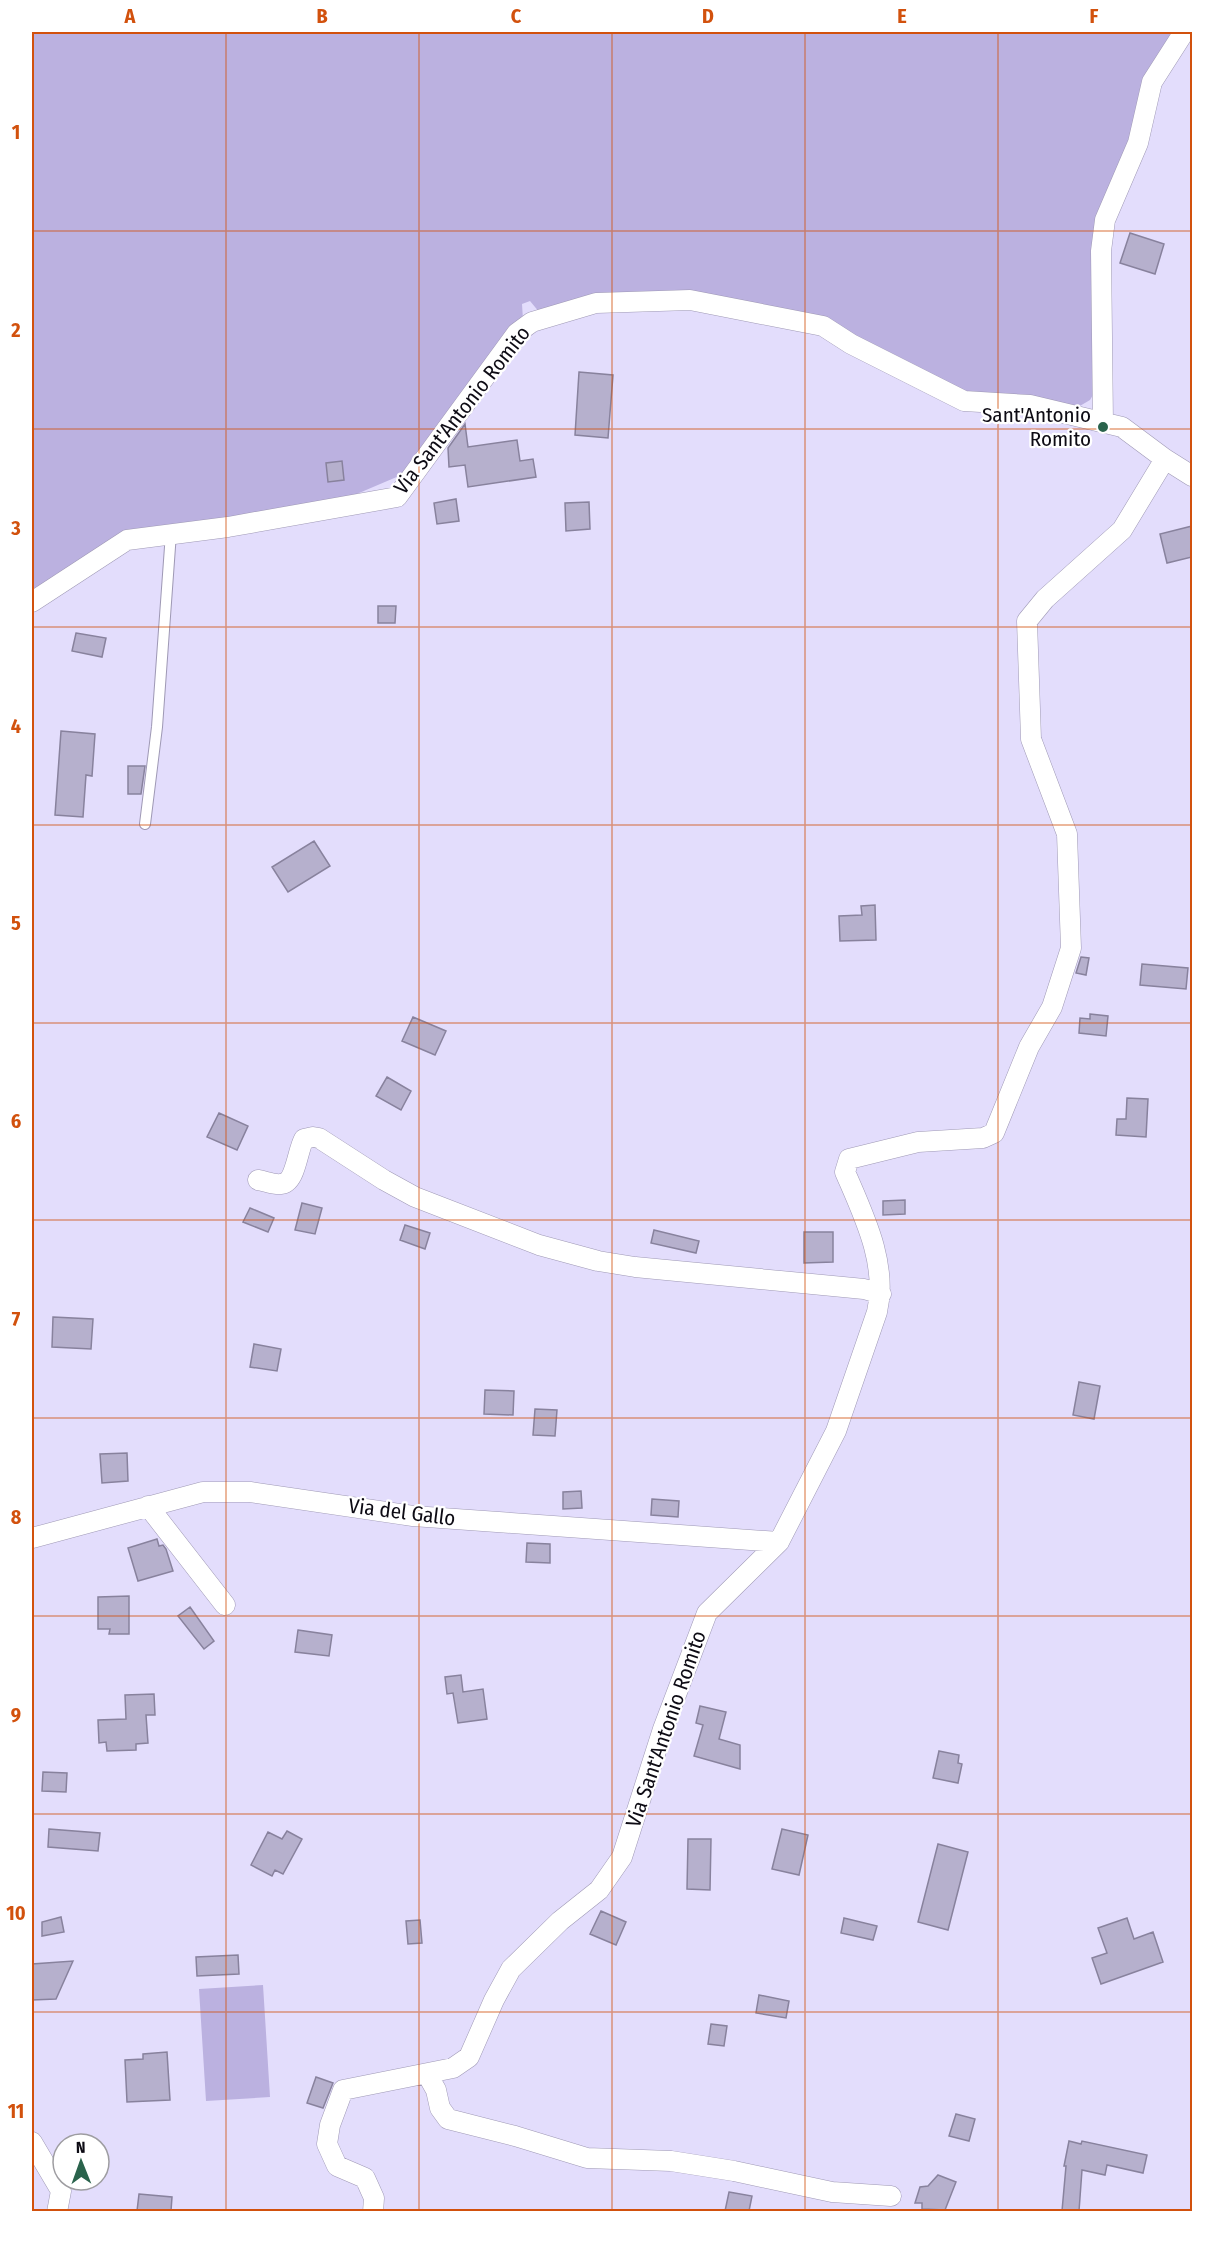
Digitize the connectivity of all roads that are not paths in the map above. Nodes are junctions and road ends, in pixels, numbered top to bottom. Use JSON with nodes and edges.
{"nodes":[{"id":1,"x":1184,"y":32,"type":"edge"},
{"id":2,"x":1103,"y":423,"type":"junction"},
{"id":3,"x":1165,"y":459,"type":"junction"},
{"id":4,"x":1192,"y":476,"type":"edge"},
{"id":5,"x":171,"y":533,"type":"junction"},
{"id":6,"x":32,"y":602,"type":"edge"},
{"id":7,"x":145,"y":824,"type":"dead end"},
{"id":8,"x":258,"y":1180,"type":"dead end"},
{"id":9,"x":881,"y":1294,"type":"junction"},
{"id":10,"x":148,"y":1506,"type":"junction"},
{"id":11,"x":32,"y":1538,"type":"edge"},
{"id":12,"x":779,"y":1542,"type":"junction"},
{"id":13,"x":225,"y":1605,"type":"dead end"},
{"id":14,"x":427,"y":2074,"type":"junction"},
{"id":15,"x":32,"y":2142,"type":"edge"},
{"id":16,"x":891,"y":2196,"type":"dead end"},
{"id":17,"x":57,"y":2211,"type":"edge"},
{"id":18,"x":373,"y":2211,"type":"edge"}],
"edges":[{"from":1,"to":2,"type":"street"},
{"from":2,"to":3,"type":"street","name":"Via Sant'Antonio Romito"},
{"from":2,"to":5,"type":"street","name":"Via Sant'Antonio Romito"},
{"from":3,"to":4,"type":"street"},
{"from":3,"to":9,"type":"street","name":"Via Sant'Antonio Romito"},
{"from":5,"to":6,"type":"street","name":"Via Sant'Antonio Romito"},
{"from":5,"to":7,"type":"lane"},
{"from":8,"to":9,"type":"street"},
{"from":9,"to":12,"type":"street","name":"Via Sant'Antonio Romito"},
{"from":10,"to":11,"type":"street","name":"Via del Gallo"},
{"from":10,"to":12,"type":"street","name":"Via del Gallo"},
{"from":10,"to":13,"type":"street"},
{"from":12,"to":14,"type":"street","name":"Via Sant'Antonio Romito"},
{"from":14,"to":16,"type":"street"},
{"from":14,"to":18,"type":"street","name":"Via Sant'Antonio Romito"},
{"from":15,"to":17,"type":"street"}]}
